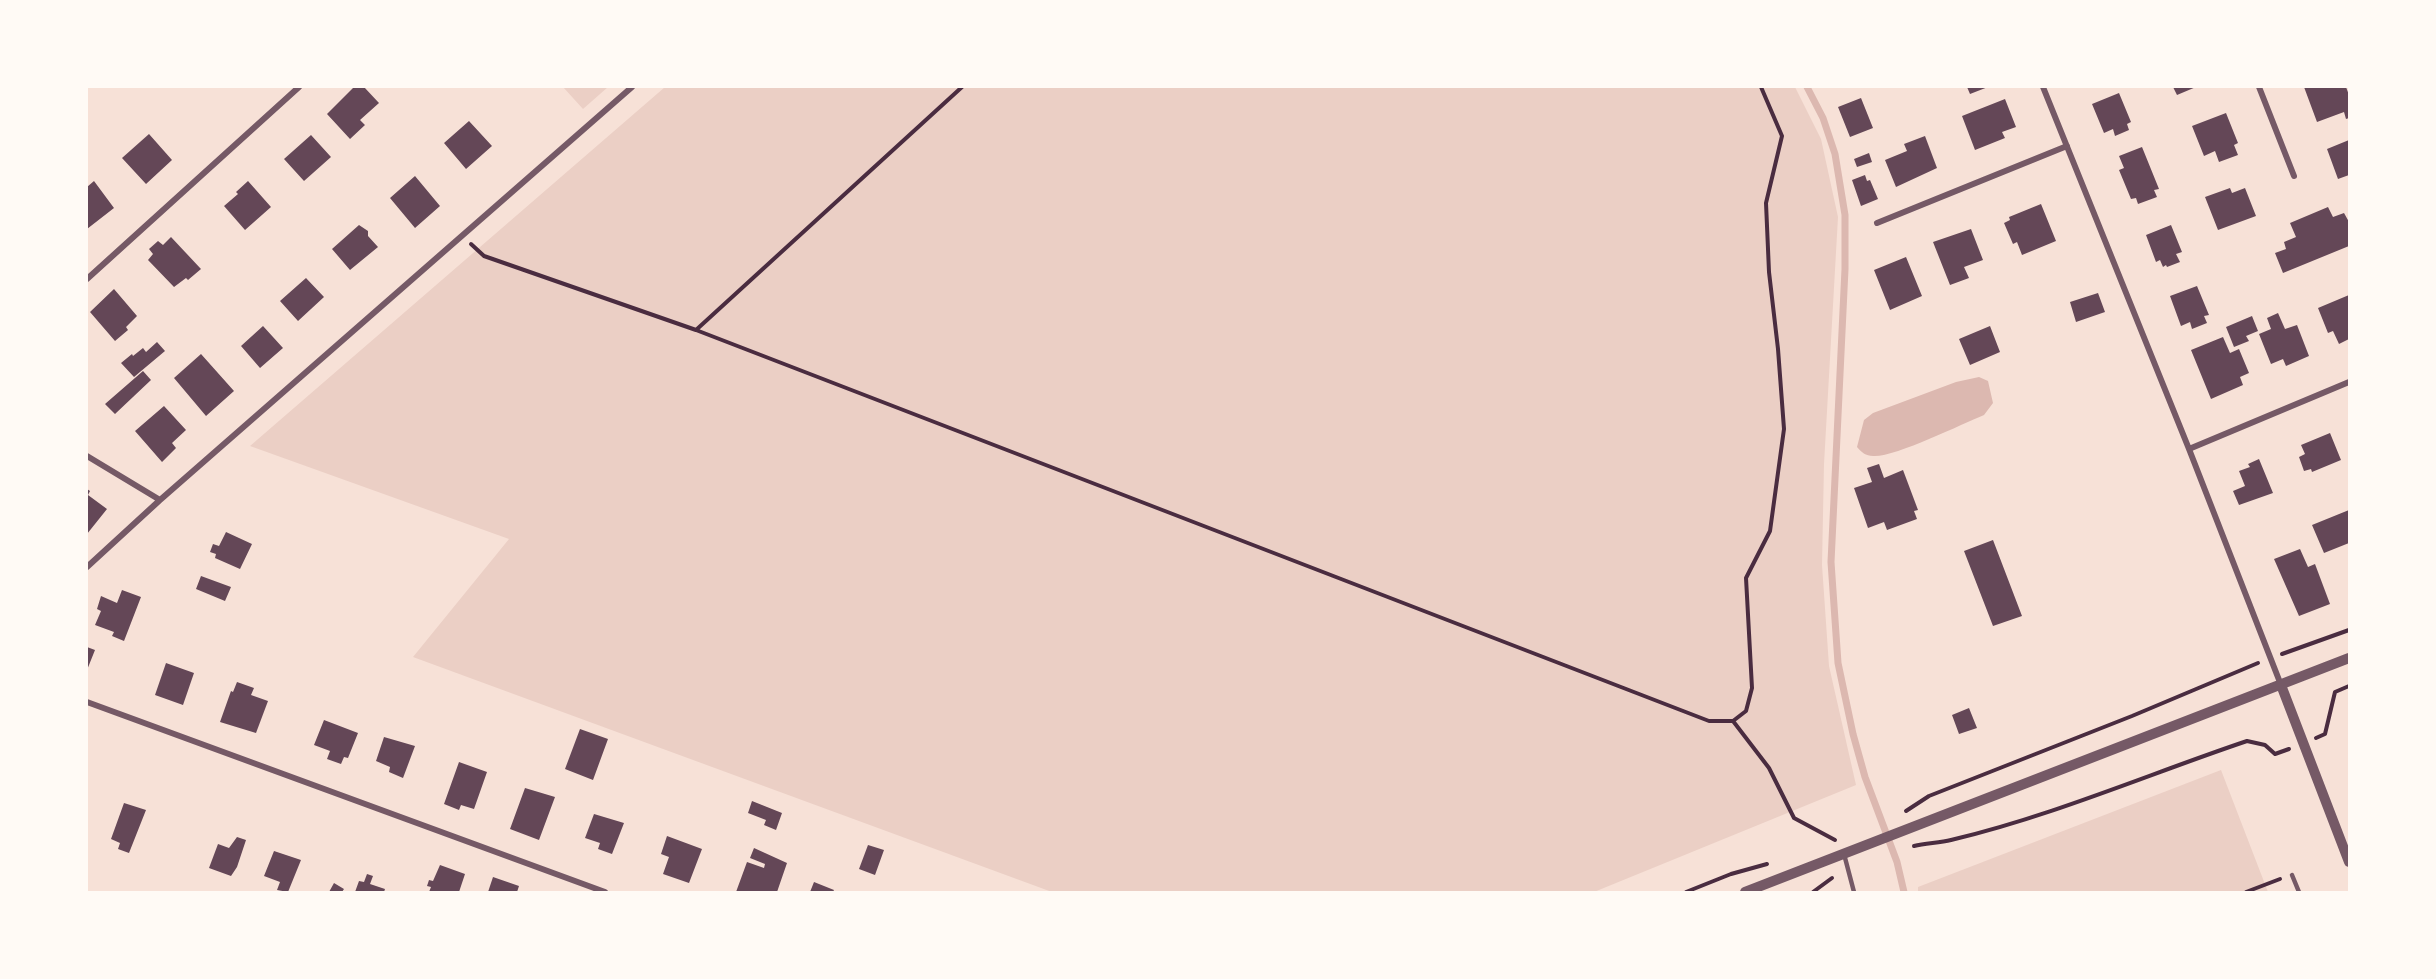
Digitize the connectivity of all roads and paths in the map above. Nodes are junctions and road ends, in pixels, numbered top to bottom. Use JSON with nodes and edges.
{"nodes":[{"id":1,"x":299,"y":87,"type":"edge"},
{"id":2,"x":632,"y":87,"type":"edge"},
{"id":3,"x":962,"y":87,"type":"edge"},
{"id":4,"x":1761,"y":87,"type":"edge"},
{"id":5,"x":2043,"y":87,"type":"edge"},
{"id":6,"x":2259,"y":87,"type":"edge"},
{"id":7,"x":2067,"y":146,"type":"junction"},
{"id":8,"x":2294,"y":176,"type":"dead end"},
{"id":9,"x":1877,"y":223,"type":"dead end"},
{"id":10,"x":461,"y":236,"type":"junction"},
{"id":11,"x":87,"y":279,"type":"edge"},
{"id":12,"x":696,"y":330,"type":"junction"},
{"id":13,"x":2349,"y":382,"type":"edge"},
{"id":14,"x":2189,"y":449,"type":"junction"},
{"id":15,"x":87,"y":456,"type":"edge"},
{"id":16,"x":160,"y":500,"type":"junction"},
{"id":17,"x":87,"y":567,"type":"edge"},
{"id":18,"x":2349,"y":630,"type":"edge"},
{"id":19,"x":2271,"y":657,"type":"junction"},
{"id":20,"x":2349,"y":658,"type":"edge"},
{"id":21,"x":2280,"y":685,"type":"junction"},
{"id":22,"x":2349,"y":686,"type":"edge"},
{"id":23,"x":87,"y":702,"type":"edge"},
{"id":24,"x":1733,"y":721,"type":"junction"},
{"id":25,"x":2302,"y":743,"type":"junction"},
{"id":26,"x":1899,"y":814,"type":"dead end"},
{"id":27,"x":1910,"y":847,"type":"dead end"},
{"id":28,"x":1844,"y":853,"type":"junction"},
{"id":29,"x":2349,"y":862,"type":"edge"},
{"id":30,"x":2292,"y":875,"type":"joint"},
{"id":31,"x":605,"y":892,"type":"edge"},
{"id":32,"x":1745,"y":892,"type":"edge"},
{"id":33,"x":1854,"y":892,"type":"edge"},
{"id":34,"x":2246,"y":892,"type":"edge"},
{"id":35,"x":2299,"y":892,"type":"edge"}],
"edges":[{"from":1,"to":11,"type":"street"},
{"from":2,"to":10,"type":"street"},
{"from":3,"to":12,"type":"path"},
{"from":4,"to":24,"type":"path"},
{"from":5,"to":7,"type":"street"},
{"from":6,"to":8,"type":"street"},
{"from":7,"to":9,"type":"street"},
{"from":7,"to":14,"type":"street"},
{"from":10,"to":12,"type":"path"},
{"from":10,"to":16,"type":"street"},
{"from":12,"to":24,"type":"path"},
{"from":13,"to":14,"type":"street"},
{"from":14,"to":19,"type":"street"},
{"from":15,"to":16,"type":"street"},
{"from":16,"to":17,"type":"street"},
{"from":18,"to":19,"type":"path"},
{"from":19,"to":21,"type":"street"},
{"from":19,"to":26,"type":"path"},
{"from":20,"to":21,"type":"street"},
{"from":21,"to":25,"type":"street"},
{"from":21,"to":28,"type":"street"},
{"from":22,"to":25,"type":"path"},
{"from":23,"to":31,"type":"street"},
{"from":24,"to":28,"type":"path"},
{"from":25,"to":27,"type":"path"},
{"from":25,"to":29,"type":"street"},
{"from":28,"to":32,"type":"street"},
{"from":28,"to":33,"type":"lane"},
{"from":30,"to":34,"type":"path"},
{"from":30,"to":35,"type":"lane"}]}
